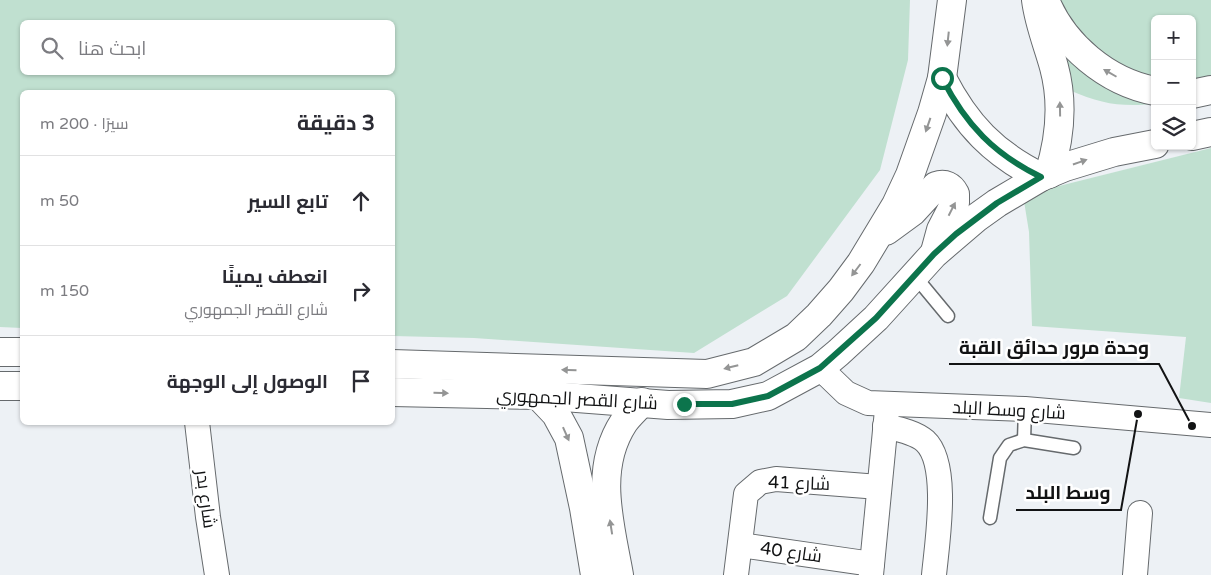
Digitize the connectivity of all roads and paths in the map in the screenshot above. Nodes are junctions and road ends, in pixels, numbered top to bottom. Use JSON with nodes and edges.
{"nodes":[{"id":1,"x":952,"y":0,"type":"edge"},
{"id":2,"x":1036,"y":0,"type":"edge"},
{"id":3,"x":1045,"y":0,"type":"edge"},
{"id":4,"x":942,"y":78,"type":"junction"},
{"id":5,"x":1151,"y":90,"type":"edge"},
{"id":6,"x":1211,"y":90,"type":"edge"},
{"id":7,"x":1196,"y":93,"type":"edge"},
{"id":8,"x":1211,"y":132,"type":"edge"},
{"id":9,"x":1196,"y":135,"type":"edge"},
{"id":10,"x":1151,"y":145,"type":"edge"},
{"id":11,"x":1045,"y":175,"type":"junction"},
{"id":12,"x":879,"y":235,"type":"junction"},
{"id":13,"x":934,"y":254,"type":"junction"},
{"id":14,"x":914,"y":275,"type":"junction"},
{"id":15,"x":948,"y":316,"type":"dead end"},
{"id":16,"x":0,"y":352,"type":"edge"},
{"id":17,"x":20,"y":352,"type":"edge"},
{"id":18,"x":395,"y":364,"type":"edge"},
{"id":19,"x":820,"y":368,"type":"junction"},
{"id":20,"x":0,"y":386,"type":"edge"},
{"id":21,"x":20,"y":386,"type":"edge"},
{"id":22,"x":395,"y":392,"type":"edge"},
{"id":23,"x":538,"y":395,"type":"junction"},
{"id":24,"x":642,"y":402,"type":"junction"},
{"id":25,"x":1025,"y":409,"type":"junction"},
{"id":26,"x":887,"y":416,"type":"junction"},
{"id":27,"x":196,"y":425,"type":"edge"},
{"id":28,"x":1211,"y":425,"type":"edge"},
{"id":29,"x":1024,"y":440,"type":"junction"},
{"id":30,"x":1074,"y":448,"type":"dead end"},
{"id":31,"x":879,"y":488,"type":"junction"},
{"id":32,"x":1140,"y":513,"type":"dead end"},
{"id":33,"x":990,"y":518,"type":"dead end"},
{"id":34,"x":740,"y":545,"type":"junction"},
{"id":35,"x":871,"y":570,"type":"edge"},
{"id":36,"x":217,"y":575,"type":"edge"},
{"id":37,"x":595,"y":575,"type":"edge"},
{"id":38,"x":619,"y":575,"type":"edge"},
{"id":39,"x":736,"y":575,"type":"edge"},
{"id":40,"x":934,"y":575,"type":"edge"},
{"id":41,"x":1135,"y":575,"type":"edge"}],
"edges":[{"from":1,"to":4,"type":"main road","name":"شارع القصر الجمهوري","one_way":true},
{"from":11,"to":2,"type":"main road","one_way":true},
{"from":5,"to":3,"type":"main road","one_way":true},
{"from":4,"to":11,"type":"main road"},
{"from":4,"to":12,"type":"main road","name":"شارع القصر الجمهوري","one_way":true},
{"from":6,"to":7,"type":"main road"},
{"from":8,"to":9,"type":"main road"},
{"from":11,"to":10,"type":"main road","name":"شارع القصر الجمهوري","one_way":true},
{"from":11,"to":13,"type":"main road","name":"شارع القصر الجمهوري"},
{"from":13,"to":12,"type":"main road","one_way":true},
{"from":12,"to":18,"type":"main road","name":"شارع القصر الجمهوري","one_way":true},
{"from":13,"to":14,"type":"main road","name":"شارع القصر الجمهوري"},
{"from":14,"to":15,"type":"lane"},
{"from":14,"to":19,"type":"main road","name":"شارع القصر الجمهوري"},
{"from":16,"to":17,"type":"main road"},
{"from":19,"to":24,"type":"main road","name":"شارع القصر الجمهوري"},
{"from":19,"to":26,"type":"street","name":"شارع وسط البلد"},
{"from":20,"to":21,"type":"main road"},
{"from":22,"to":23,"type":"main road","name":"شارع القصر الجمهوري","one_way":true},
{"from":23,"to":24,"type":"main road","name":"شارع القصر الجمهوري"},
{"from":23,"to":37,"type":"main road","one_way":true},
{"from":38,"to":24,"type":"main road","one_way":true},
{"from":25,"to":26,"type":"street","name":"شارع وسط البلد"},
{"from":25,"to":28,"type":"street","name":"شارع وسط البلد"},
{"from":25,"to":29,"type":"lane"},
{"from":26,"to":31,"type":"street"},
{"from":26,"to":40,"type":"street"},
{"from":27,"to":36,"type":"street","name":"شارع بدر"},
{"from":29,"to":30,"type":"lane"},
{"from":29,"to":33,"type":"lane"},
{"from":31,"to":34,"type":"street","name":"شارع 41"},
{"from":31,"to":35,"type":"street"},
{"from":32,"to":41,"type":"street"},
{"from":34,"to":35,"type":"street","name":"شارع 40"},
{"from":34,"to":39,"type":"street","name":"شارع 41"}]}
